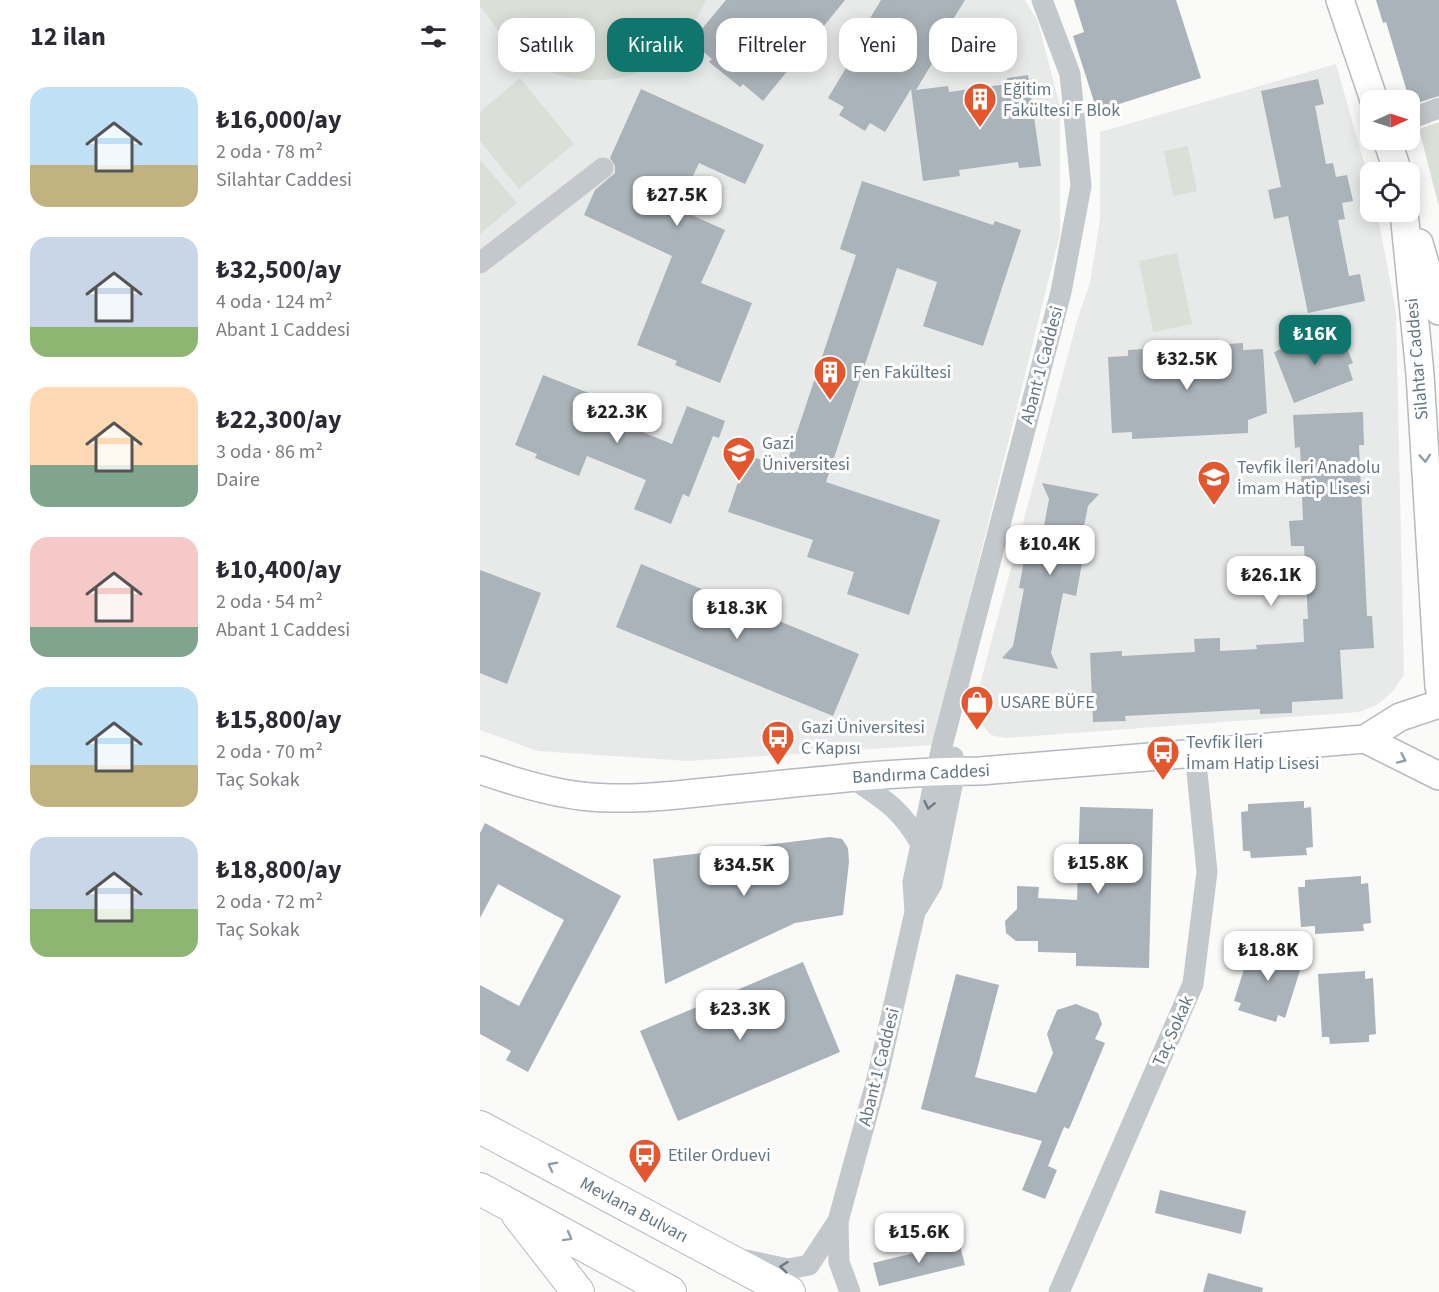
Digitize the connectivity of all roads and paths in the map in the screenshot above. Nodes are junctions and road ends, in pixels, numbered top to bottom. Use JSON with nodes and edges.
{"nodes":[{"id":1,"x":1042,"y":0,"type":"edge"},
{"id":2,"x":1340,"y":0,"type":"edge"},
{"id":3,"x":1371,"y":90,"type":"edge"},
{"id":4,"x":1439,"y":108,"type":"edge"},
{"id":5,"x":1420,"y":115,"type":"edge"},
{"id":6,"x":603,"y":168,"type":"dead end"},
{"id":7,"x":1405,"y":222,"type":"edge"},
{"id":8,"x":1413,"y":222,"type":"edge"},
{"id":9,"x":480,"y":263,"type":"edge"},
{"id":10,"x":1439,"y":311,"type":"edge"},
{"id":11,"x":1439,"y":687,"type":"edge"},
{"id":12,"x":1439,"y":704,"type":"edge"},
{"id":13,"x":1365,"y":739,"type":"junction"},
{"id":14,"x":1195,"y":752,"type":"junction"},
{"id":15,"x":480,"y":770,"type":"edge"},
{"id":16,"x":946,"y":771,"type":"junction"},
{"id":17,"x":1439,"y":776,"type":"edge"},
{"id":18,"x":852,"y":778,"type":"junction"},
{"id":19,"x":921,"y":844,"type":"junction"},
{"id":20,"x":915,"y":912,"type":"junction"},
{"id":21,"x":480,"y":1127,"type":"edge"},
{"id":22,"x":480,"y":1188,"type":"edge"},
{"id":23,"x":510,"y":1205,"type":"junction"},
{"id":24,"x":838,"y":1221,"type":"junction"},
{"id":25,"x":713,"y":1252,"type":"junction"},
{"id":26,"x":578,"y":1292,"type":"edge"},
{"id":27,"x":670,"y":1292,"type":"edge"},
{"id":28,"x":789,"y":1292,"type":"edge"},
{"id":29,"x":850,"y":1292,"type":"edge"},
{"id":30,"x":1059,"y":1292,"type":"edge"}],
"edges":[{"from":1,"to":16,"type":"street","name":"Abant 1 Caddesi"},
{"from":2,"to":3,"type":"main road"},
{"from":4,"to":5,"type":"street"},
{"from":6,"to":9,"type":"street"},
{"from":7,"to":11,"type":"main road","name":"Silahtar Caddesi","one_way":true},
{"from":8,"to":10,"type":"main road","name":"Silahtar Caddesi"},
{"from":12,"to":13,"type":"main road","name":"Bandırma Caddesi"},
{"from":13,"to":14,"type":"main road","name":"Bandırma Caddesi"},
{"from":13,"to":17,"type":"main road","one_way":true},
{"from":14,"to":16,"type":"main road","name":"Bandırma Caddesi"},
{"from":14,"to":30,"type":"street","name":"Taç Sokak"},
{"from":15,"to":18,"type":"main road","name":"Bandırma Caddesi"},
{"from":16,"to":18,"type":"main road","name":"Bandırma Caddesi"},
{"from":16,"to":19,"type":"street","name":"Abant 1 Caddesi","one_way":true},
{"from":16,"to":20,"type":"street","name":"Abant 1 Caddesi"},
{"from":18,"to":19,"type":"street"},
{"from":19,"to":20,"type":"street","name":"Abant 1 Caddesi"},
{"from":20,"to":24,"type":"street","name":"Abant 1 Caddesi"},
{"from":25,"to":21,"type":"highway","name":"Mevlana Bulvarı","one_way":true},
{"from":22,"to":23,"type":"highway"},
{"from":23,"to":26,"type":"highway"},
{"from":23,"to":27,"type":"highway","one_way":true},
{"from":24,"to":25,"type":"street","name":"Abant 1 Caddesi","one_way":true},
{"from":24,"to":29,"type":"street","name":"Abant 1 Caddesi"},
{"from":25,"to":28,"type":"highway","name":"Mevlana Bulvarı"}]}
